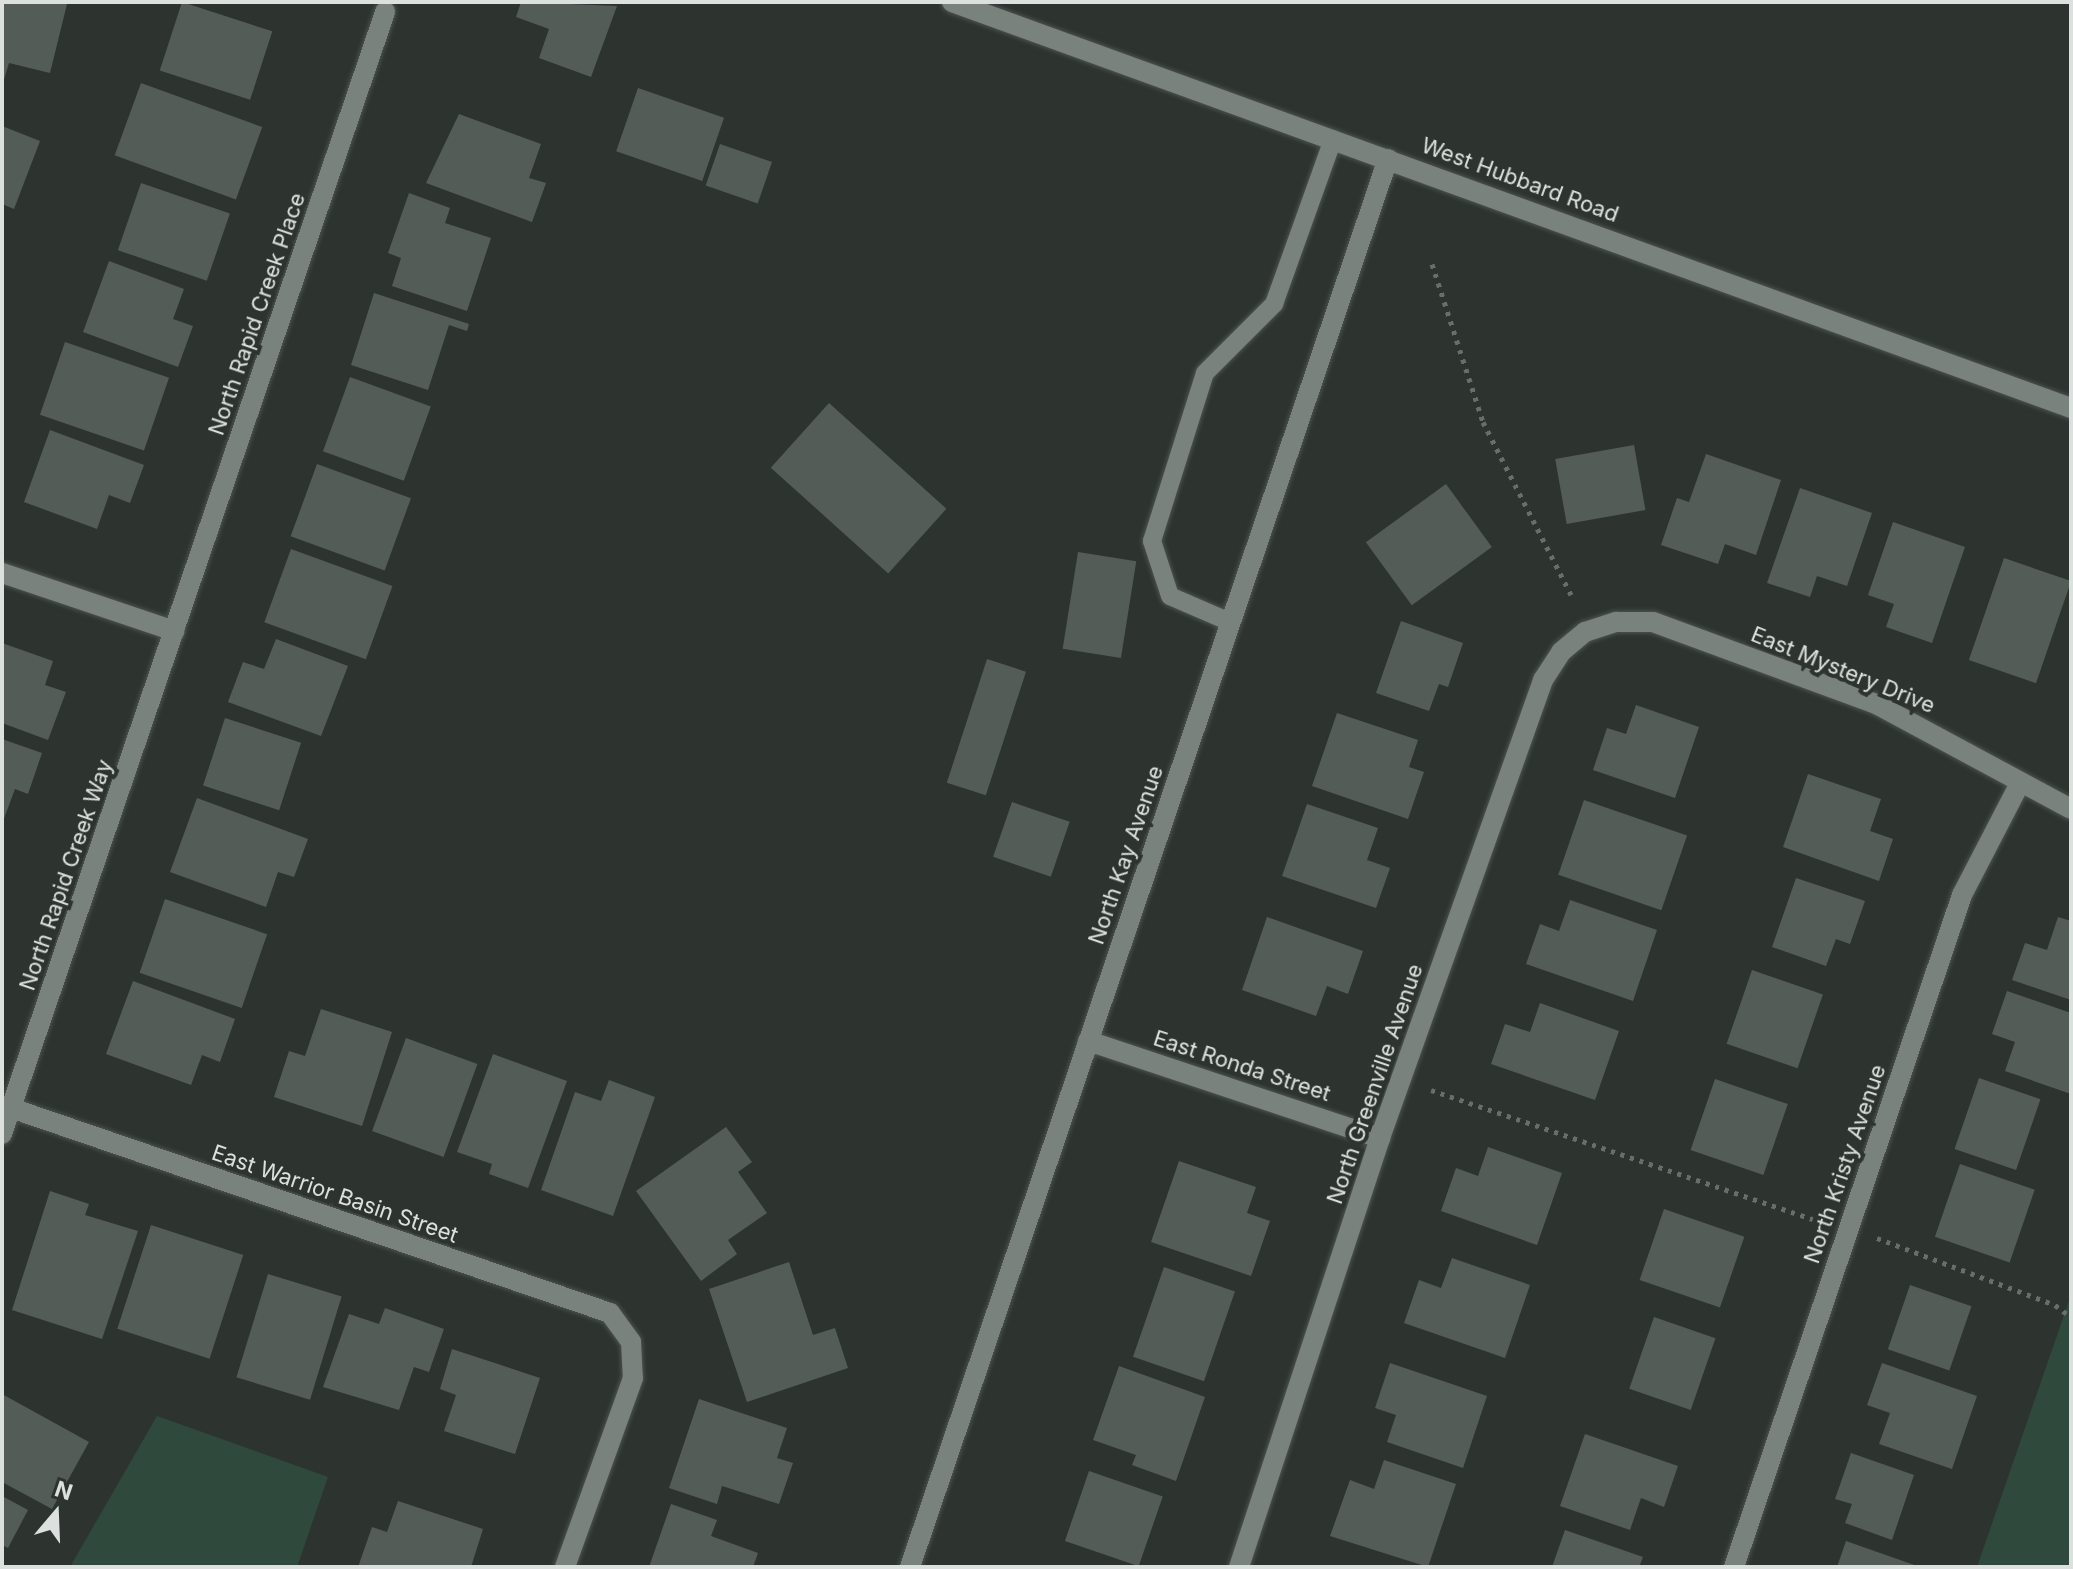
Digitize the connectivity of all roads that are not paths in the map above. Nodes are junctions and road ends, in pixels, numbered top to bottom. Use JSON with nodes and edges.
{"nodes":[{"id":1,"x":952,"y":2,"type":"edge"},
{"id":2,"x":385,"y":12,"type":"dead end"},
{"id":3,"x":1333,"y":139,"type":"junction"},
{"id":4,"x":1388,"y":159,"type":"junction"},
{"id":5,"x":2071,"y":408,"type":"edge"},
{"id":6,"x":2,"y":573,"type":"edge"},
{"id":7,"x":1230,"y":622,"type":"junction"},
{"id":8,"x":174,"y":631,"type":"junction"},
{"id":9,"x":1585,"y":632,"type":"joint"},
{"id":10,"x":2020,"y":783,"type":"junction"},
{"id":11,"x":2071,"y":809,"type":"edge"},
{"id":12,"x":1088,"y":1041,"type":"junction"},
{"id":13,"x":11,"y":1108,"type":"junction"},
{"id":14,"x":2,"y":1134,"type":"edge"},
{"id":15,"x":1380,"y":1138,"type":"junction"},
{"id":16,"x":565,"y":1567,"type":"edge"},
{"id":17,"x":910,"y":1567,"type":"edge"},
{"id":18,"x":1239,"y":1567,"type":"edge"},
{"id":19,"x":1734,"y":1567,"type":"edge"}],
"edges":[{"from":1,"to":3,"type":"street","name":"West Hubbard Road"},
{"from":2,"to":8,"type":"street","name":"North Rapid Creek Place"},
{"from":3,"to":4,"type":"street","name":"West Hubbard Road"},
{"from":3,"to":7,"type":"lane"},
{"from":4,"to":5,"type":"street","name":"West Hubbard Road"},
{"from":4,"to":7,"type":"street","name":"North Kay Avenue"},
{"from":6,"to":8,"type":"street"},
{"from":7,"to":12,"type":"street","name":"North Kay Avenue"},
{"from":8,"to":13,"type":"street","name":"North Rapid Creek Way"},
{"from":9,"to":10,"type":"street","name":"East Mystery Drive"},
{"from":9,"to":15,"type":"street","name":"North Greenville Avenue"},
{"from":10,"to":11,"type":"street","name":"East Mystery Drive"},
{"from":10,"to":19,"type":"street","name":"North Kristy Avenue"},
{"from":12,"to":15,"type":"street","name":"East Ronda Street"},
{"from":12,"to":17,"type":"street","name":"North Kay Avenue"},
{"from":13,"to":14,"type":"street","name":"North Rapid Creek Way"},
{"from":13,"to":16,"type":"street","name":"East Warrior Basin Street"},
{"from":15,"to":18,"type":"street","name":"North Greenville Avenue"}]}
